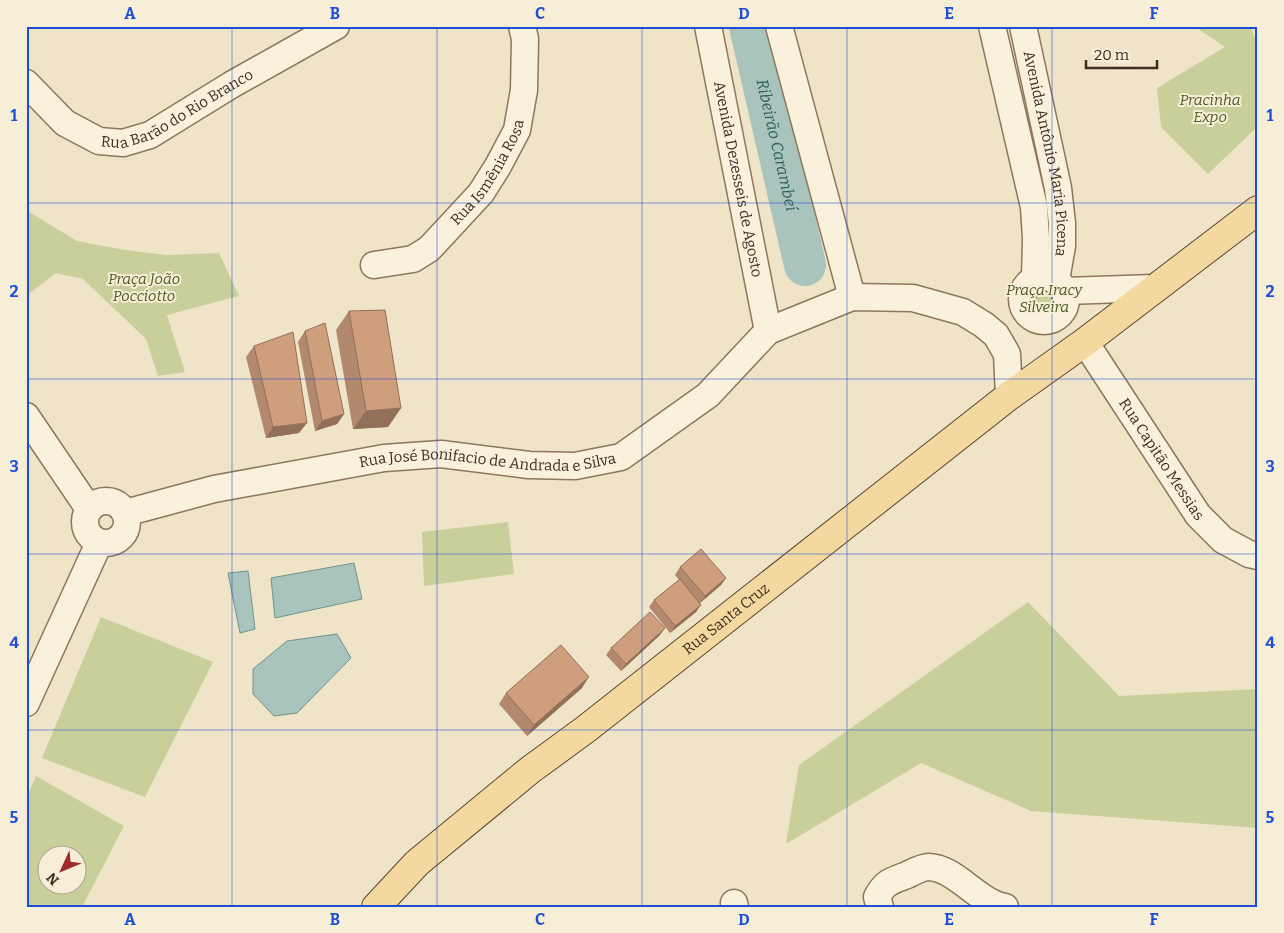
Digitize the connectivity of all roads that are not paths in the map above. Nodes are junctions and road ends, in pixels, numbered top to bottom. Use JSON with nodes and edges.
{"nodes":[{"id":1,"x":336,"y":26,"type":"edge"},
{"id":2,"x":522,"y":26,"type":"edge"},
{"id":3,"x":708,"y":26,"type":"edge"},
{"id":4,"x":779,"y":26,"type":"edge"},
{"id":5,"x":992,"y":26,"type":"edge"},
{"id":6,"x":1023,"y":26,"type":"edge"},
{"id":7,"x":26,"y":82,"type":"edge"},
{"id":8,"x":1258,"y":210,"type":"edge"},
{"id":9,"x":374,"y":265,"type":"dead end"},
{"id":10,"x":1052,"y":283,"type":"junction"},
{"id":11,"x":1154,"y":288,"type":"junction"},
{"id":12,"x":852,"y":297,"type":"junction"},
{"id":13,"x":1027,"y":313,"type":"junction"},
{"id":14,"x":768,"y":331,"type":"junction"},
{"id":15,"x":996,"y":334,"type":"junction"},
{"id":16,"x":1085,"y":342,"type":"junction"},
{"id":17,"x":1009,"y":396,"type":"junction"},
{"id":18,"x":26,"y":416,"type":"edge"},
{"id":19,"x":89,"y":509,"type":"junction"},
{"id":20,"x":125,"y":513,"type":"junction"},
{"id":21,"x":98,"y":543,"type":"junction"},
{"id":22,"x":1258,"y":556,"type":"edge"},
{"id":23,"x":26,"y":703,"type":"edge"},
{"id":24,"x":376,"y":907,"type":"edge"},
{"id":25,"x":880,"y":907,"type":"edge"},
{"id":26,"x":1005,"y":907,"type":"edge"}],
"edges":[{"from":1,"to":7,"type":"street","name":"Rua Barão do Rio Branco"},
{"from":2,"to":9,"type":"street","name":"Rua Ismênia Rosa"},
{"from":3,"to":14,"type":"street","name":"Avenida Dezesseis de Agosto"},
{"from":4,"to":12,"type":"street"},
{"from":5,"to":10,"type":"street","name":"Avenida Antônio Maria Picena"},
{"from":6,"to":10,"type":"street","name":"Avenida Antônio Maria Picena"},
{"from":8,"to":11,"type":"main road","name":"Rua Santa Cruz"},
{"from":10,"to":11,"type":"street"},
{"from":10,"to":13,"type":"street"},
{"from":10,"to":13,"type":"street"},
{"from":11,"to":16,"type":"main road","name":"Rua Santa Cruz"},
{"from":12,"to":14,"type":"street","name":"Rua José Bonifacio de Andrada e Silva"},
{"from":12,"to":15,"type":"street","name":"Rua José Bonifacio de Andrada e Silva"},
{"from":13,"to":15,"type":"street"},
{"from":14,"to":20,"type":"street","name":"Rua José Bonifacio de Andrada e Silva"},
{"from":15,"to":17,"type":"street","name":"Rua José Bonifacio de Andrada e Silva"},
{"from":16,"to":17,"type":"main road","name":"Rua Santa Cruz"},
{"from":16,"to":22,"type":"street","name":"Rua Capitão Messias"},
{"from":17,"to":24,"type":"main road","name":"Rua Santa Cruz"},
{"from":18,"to":19,"type":"street"},
{"from":19,"to":20,"type":"street"},
{"from":19,"to":21,"type":"street"},
{"from":20,"to":21,"type":"street"},
{"from":21,"to":23,"type":"street"},
{"from":25,"to":26,"type":"street"}]}
